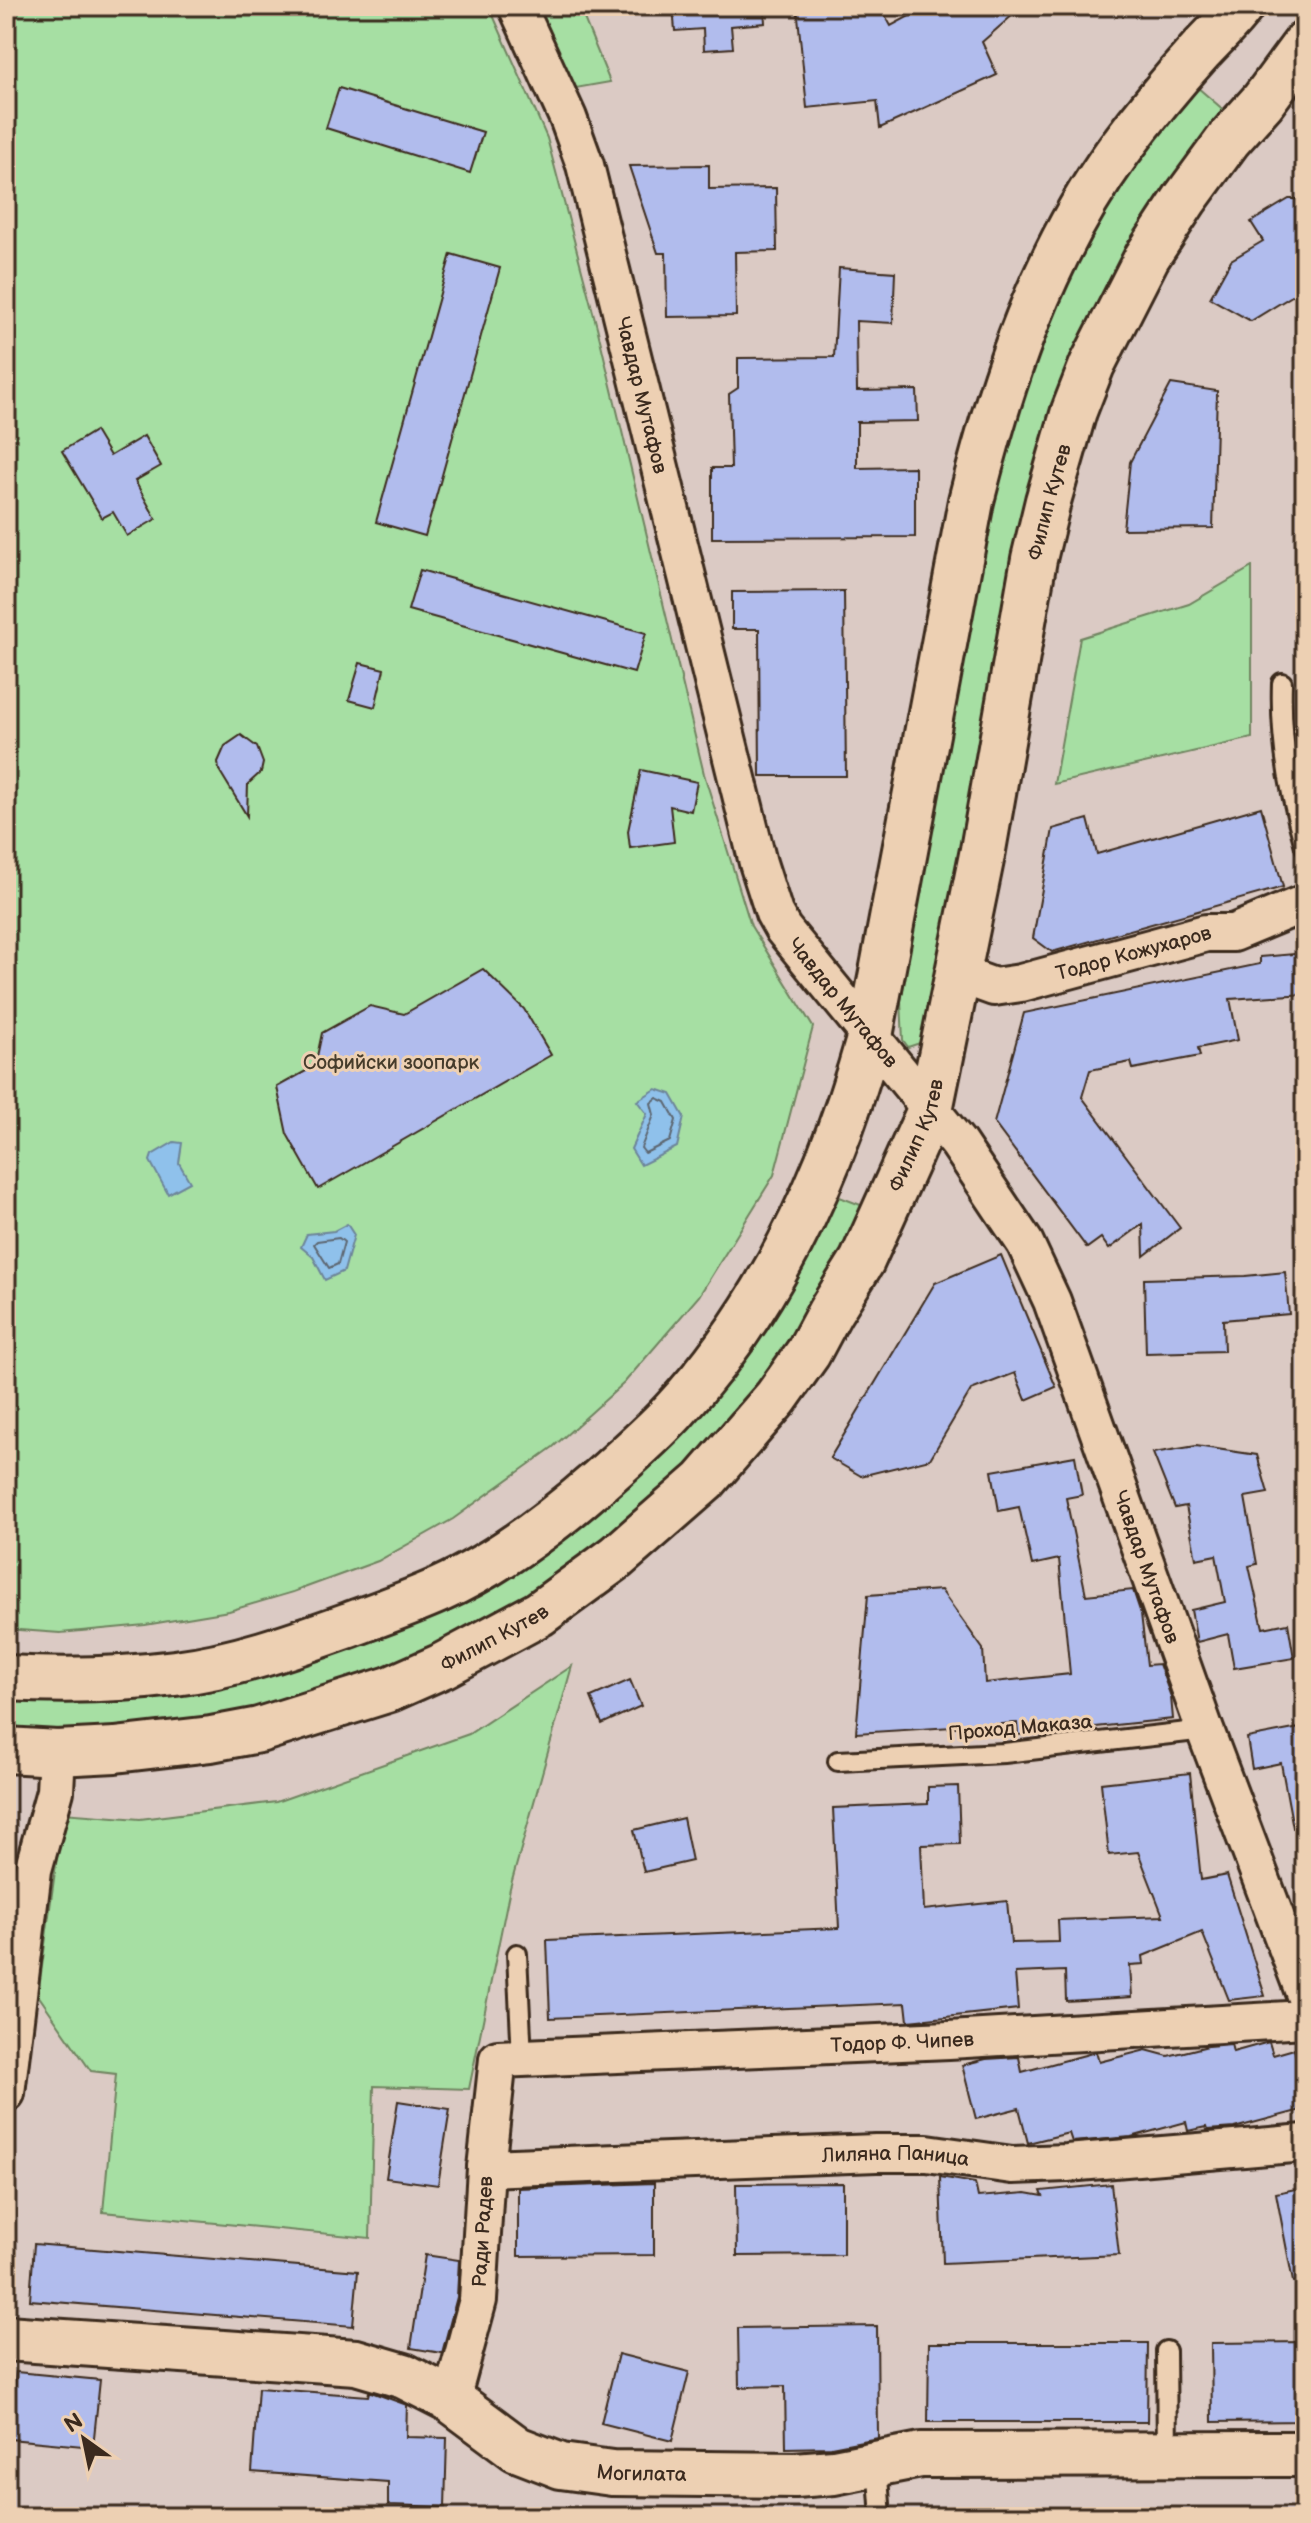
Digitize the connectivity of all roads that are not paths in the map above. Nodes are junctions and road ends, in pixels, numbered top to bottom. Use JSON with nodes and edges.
{"nodes":[{"id":1,"x":517,"y":6,"type":"edge"},
{"id":2,"x":1241,"y":6,"type":"edge"},
{"id":3,"x":1305,"y":44,"type":"edge"},
{"id":4,"x":1282,"y":683,"type":"dead end"},
{"id":5,"x":1305,"y":846,"type":"edge"},
{"id":6,"x":1305,"y":903,"type":"edge"},
{"id":7,"x":958,"y":974,"type":"junction"},
{"id":8,"x":870,"y":1036,"type":"junction"},
{"id":9,"x":930,"y":1110,"type":"junction"},
{"id":10,"x":6,"y":1678,"type":"edge"},
{"id":11,"x":1205,"y":1730,"type":"junction"},
{"id":12,"x":6,"y":1750,"type":"edge"},
{"id":13,"x":57,"y":1753,"type":"junction"},
{"id":14,"x":838,"y":1761,"type":"dead end"},
{"id":15,"x":517,"y":1954,"type":"dead end"},
{"id":16,"x":1305,"y":1995,"type":"edge"},
{"id":17,"x":1305,"y":2019,"type":"edge"},
{"id":18,"x":510,"y":2058,"type":"junction"},
{"id":19,"x":6,"y":2092,"type":"edge"},
{"id":20,"x":1305,"y":2143,"type":"edge"},
{"id":21,"x":486,"y":2168,"type":"junction"},
{"id":22,"x":6,"y":2338,"type":"edge"},
{"id":23,"x":1166,"y":2351,"type":"dead end"},
{"id":24,"x":451,"y":2400,"type":"junction"},
{"id":25,"x":1167,"y":2454,"type":"junction"},
{"id":26,"x":1305,"y":2454,"type":"edge"},
{"id":27,"x":876,"y":2462,"type":"junction"},
{"id":28,"x":881,"y":2517,"type":"edge"}],
"edges":[{"from":1,"to":8,"type":"street","name":"Чавдар Мутафов"},
{"from":2,"to":8,"type":"main road"},
{"from":3,"to":7,"type":"main road","name":"Филип Кутев"},
{"from":4,"to":5,"type":"lane"},
{"from":6,"to":7,"type":"street","name":"Тодор Кожухаров"},
{"from":7,"to":9,"type":"main road","name":"Филип Кутев"},
{"from":8,"to":9,"type":"street","name":"Чавдар Мутафов"},
{"from":8,"to":10,"type":"main road"},
{"from":9,"to":11,"type":"street","name":"Чавдар Мутафов"},
{"from":9,"to":13,"type":"main road","name":"Филип Кутев"},
{"from":11,"to":14,"type":"lane","name":"Проход Маказа"},
{"from":11,"to":16,"type":"street","name":"Чавдар Мутафов"},
{"from":12,"to":13,"type":"main road","name":"Филип Кутев"},
{"from":13,"to":19,"type":"street"},
{"from":15,"to":18,"type":"lane"},
{"from":17,"to":18,"type":"street","name":"Тодор Ф. Чипев"},
{"from":18,"to":21,"type":"street","name":"Ради Радев"},
{"from":20,"to":21,"type":"street","name":"Лиляна Паница"},
{"from":21,"to":24,"type":"street","name":"Ради Радев"},
{"from":22,"to":24,"type":"main road","name":"Могилата"},
{"from":23,"to":25,"type":"lane"},
{"from":24,"to":27,"type":"main road","name":"Могилата"},
{"from":25,"to":26,"type":"main road","name":"Могилата"},
{"from":25,"to":27,"type":"main road","name":"Могилата"},
{"from":27,"to":28,"type":"lane"}]}
